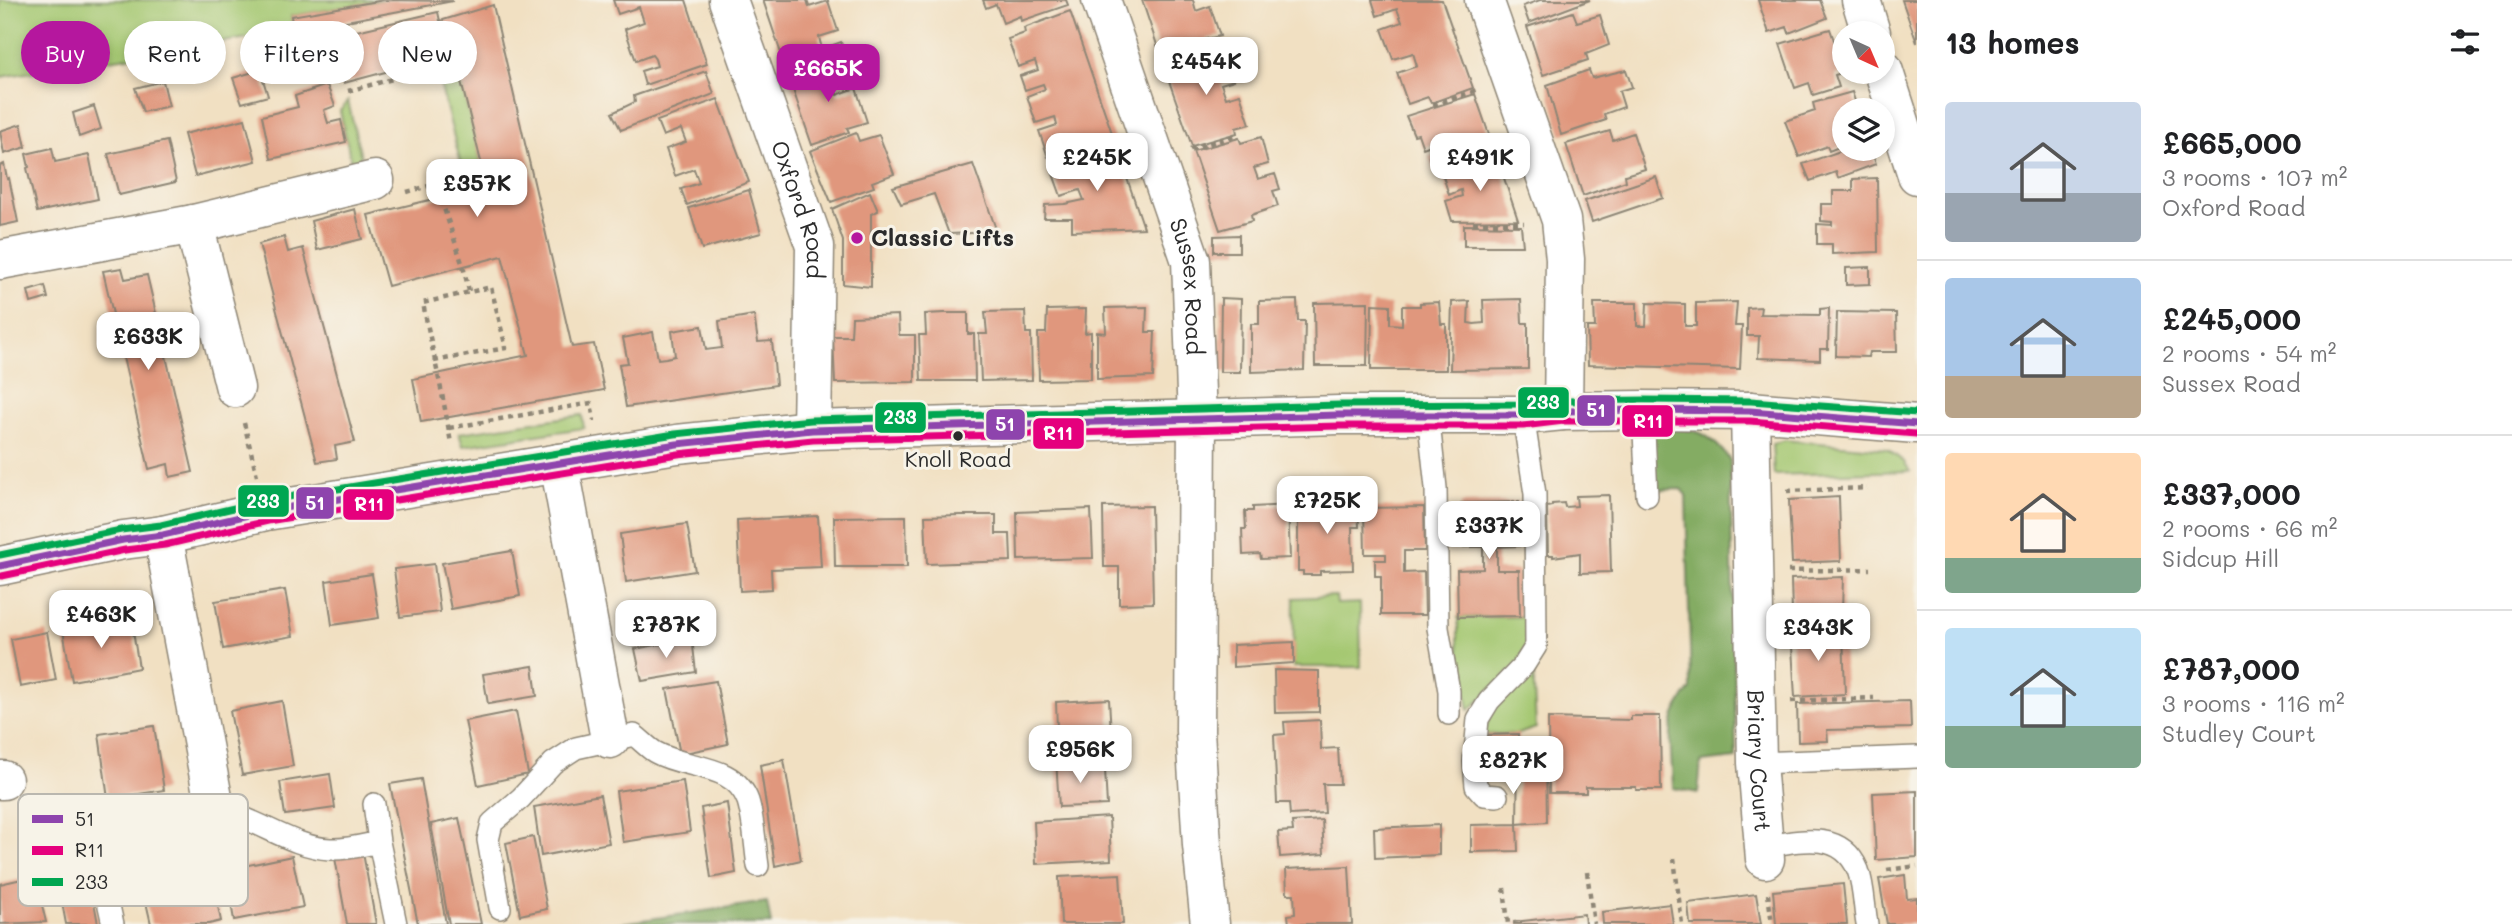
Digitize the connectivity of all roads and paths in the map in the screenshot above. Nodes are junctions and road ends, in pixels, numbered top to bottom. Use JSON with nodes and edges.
{"nodes":[{"id":1,"x":728,"y":0,"type":"edge"},
{"id":2,"x":1101,"y":0,"type":"edge"},
{"id":3,"x":1484,"y":0,"type":"edge"},
{"id":4,"x":1861,"y":0,"type":"edge"},
{"id":5,"x":1867,"y":21,"type":"edge"},
{"id":6,"x":1206,"y":49,"type":"dead end"},
{"id":7,"x":1126,"y":73,"type":"junction"},
{"id":8,"x":1511,"y":77,"type":"junction"},
{"id":9,"x":378,"y":83,"type":"edge"},
{"id":10,"x":1888,"y":84,"type":"edge"},
{"id":11,"x":348,"y":91,"type":"dead end"},
{"id":12,"x":1433,"y":105,"type":"dead end"},
{"id":13,"x":1235,"y":136,"type":"dead end"},
{"id":14,"x":1532,"y":138,"type":"junction"},
{"id":15,"x":1157,"y":163,"type":"junction"},
{"id":16,"x":1454,"y":166,"type":"dead end"},
{"id":17,"x":484,"y":173,"type":"dead end"},
{"id":18,"x":1917,"y":175,"type":"edge"},
{"id":19,"x":374,"y":180,"type":"dead end"},
{"id":20,"x":1560,"y":216,"type":"junction"},
{"id":21,"x":1473,"y":223,"type":"dead end"},
{"id":22,"x":194,"y":224,"type":"junction"},
{"id":23,"x":0,"y":260,"type":"edge"},
{"id":24,"x":469,"y":291,"type":"junction"},
{"id":25,"x":434,"y":361,"type":"junction"},
{"id":26,"x":235,"y":388,"type":"joint"},
{"id":27,"x":1643,"y":410,"type":"junction"},
{"id":28,"x":1563,"y":411,"type":"junction"},
{"id":29,"x":1750,"y":411,"type":"junction"},
{"id":30,"x":1428,"y":413,"type":"junction"},
{"id":31,"x":1523,"y":415,"type":"junction"},
{"id":32,"x":1197,"y":419,"type":"junction"},
{"id":33,"x":1917,"y":424,"type":"edge"},
{"id":34,"x":449,"y":428,"type":"junction"},
{"id":35,"x":812,"y":430,"type":"junction"},
{"id":36,"x":599,"y":457,"type":"junction"},
{"id":37,"x":559,"y":463,"type":"junction"},
{"id":38,"x":457,"y":480,"type":"junction"},
{"id":39,"x":1867,"y":488,"type":"dead end"},
{"id":40,"x":1751,"y":492,"type":"junction"},
{"id":41,"x":1647,"y":496,"type":"dead end"},
{"id":42,"x":266,"y":511,"type":"junction"},
{"id":43,"x":163,"y":535,"type":"junction"},
{"id":44,"x":0,"y":566,"type":"edge"},
{"id":45,"x":1870,"y":569,"type":"dead end"},
{"id":46,"x":1753,"y":573,"type":"junction"},
{"id":47,"x":1870,"y":620,"type":"dead end"},
{"id":48,"x":1754,"y":625,"type":"junction"},
{"id":49,"x":1874,"y":698,"type":"dead end"},
{"id":50,"x":1755,"y":702,"type":"junction"},
{"id":51,"x":1450,"y":714,"type":"dead end"},
{"id":52,"x":610,"y":739,"type":"junction"},
{"id":53,"x":1917,"y":757,"type":"edge"},
{"id":54,"x":1757,"y":762,"type":"junction"},
{"id":55,"x":212,"y":794,"type":"edge"},
{"id":56,"x":1497,"y":796,"type":"dead end"},
{"id":57,"x":374,"y":804,"type":"dead end"},
{"id":58,"x":248,"y":821,"type":"edge"},
{"id":59,"x":379,"y":842,"type":"junction"},
{"id":60,"x":1764,"y":853,"type":"joint"},
{"id":61,"x":1674,"y":858,"type":"dead end"},
{"id":62,"x":758,"y":866,"type":"dead end"},
{"id":63,"x":1587,"y":872,"type":"dead end"},
{"id":64,"x":1504,"y":888,"type":"dead end"},
{"id":65,"x":109,"y":906,"type":"edge"},
{"id":66,"x":499,"y":908,"type":"dead end"},
{"id":67,"x":113,"y":924,"type":"edge"},
{"id":68,"x":396,"y":924,"type":"edge"},
{"id":69,"x":1210,"y":924,"type":"edge"},
{"id":70,"x":1508,"y":924,"type":"edge"},
{"id":71,"x":1594,"y":924,"type":"edge"},
{"id":72,"x":1682,"y":924,"type":"edge"},
{"id":73,"x":1867,"y":924,"type":"edge"}],
"edges":[{"from":1,"to":35,"type":"street","name":"Oxford Road"},
{"from":2,"to":7,"type":"street","name":"Sussex Road"},
{"from":3,"to":8,"type":"street"},
{"from":4,"to":5,"type":"street"},
{"from":6,"to":7,"type":"path"},
{"from":7,"to":15,"type":"street","name":"Sussex Road"},
{"from":8,"to":12,"type":"path"},
{"from":8,"to":14,"type":"street"},
{"from":9,"to":11,"type":"path"},
{"from":10,"to":18,"type":"street"},
{"from":13,"to":15,"type":"path"},
{"from":14,"to":16,"type":"path"},
{"from":14,"to":20,"type":"street"},
{"from":15,"to":32,"type":"street","name":"Sussex Road"},
{"from":17,"to":24,"type":"path"},
{"from":19,"to":22,"type":"street"},
{"from":20,"to":21,"type":"path"},
{"from":20,"to":28,"type":"street"},
{"from":22,"to":23,"type":"street"},
{"from":22,"to":26,"type":"street"},
{"from":24,"to":25,"type":"path"},
{"from":24,"to":25,"type":"path"},
{"from":25,"to":34,"type":"path"},
{"from":26,"to":42,"type":"path"},
{"from":27,"to":28,"type":"street"},
{"from":27,"to":29,"type":"street"},
{"from":27,"to":41,"type":"lane"},
{"from":28,"to":31,"type":"street"},
{"from":29,"to":33,"type":"street"},
{"from":29,"to":40,"type":"street","name":"Briary Court"},
{"from":30,"to":31,"type":"street"},
{"from":30,"to":32,"type":"street"},
{"from":30,"to":51,"type":"lane"},
{"from":31,"to":56,"type":"lane"},
{"from":32,"to":35,"type":"street"},
{"from":32,"to":69,"type":"street"},
{"from":34,"to":36,"type":"path"},
{"from":34,"to":38,"type":"path"},
{"from":35,"to":36,"type":"street"},
{"from":36,"to":37,"type":"street"},
{"from":37,"to":38,"type":"street"},
{"from":37,"to":52,"type":"street"},
{"from":38,"to":42,"type":"street"},
{"from":39,"to":40,"type":"path"},
{"from":40,"to":46,"type":"street","name":"Briary Court"},
{"from":42,"to":43,"type":"street"},
{"from":43,"to":44,"type":"street"},
{"from":43,"to":55,"type":"street"},
{"from":45,"to":46,"type":"path"},
{"from":46,"to":48,"type":"street","name":"Briary Court"},
{"from":47,"to":48,"type":"path"},
{"from":48,"to":50,"type":"street","name":"Briary Court"},
{"from":49,"to":50,"type":"path"},
{"from":50,"to":54,"type":"street","name":"Briary Court"},
{"from":52,"to":62,"type":"lane"},
{"from":52,"to":66,"type":"lane"},
{"from":53,"to":54,"type":"lane"},
{"from":54,"to":60,"type":"street","name":"Briary Court"},
{"from":57,"to":59,"type":"lane"},
{"from":58,"to":59,"type":"lane"},
{"from":59,"to":68,"type":"lane"},
{"from":60,"to":73,"type":"lane"},
{"from":61,"to":72,"type":"path"},
{"from":63,"to":71,"type":"path"},
{"from":64,"to":70,"type":"path"},
{"from":65,"to":67,"type":"lane"}]}
